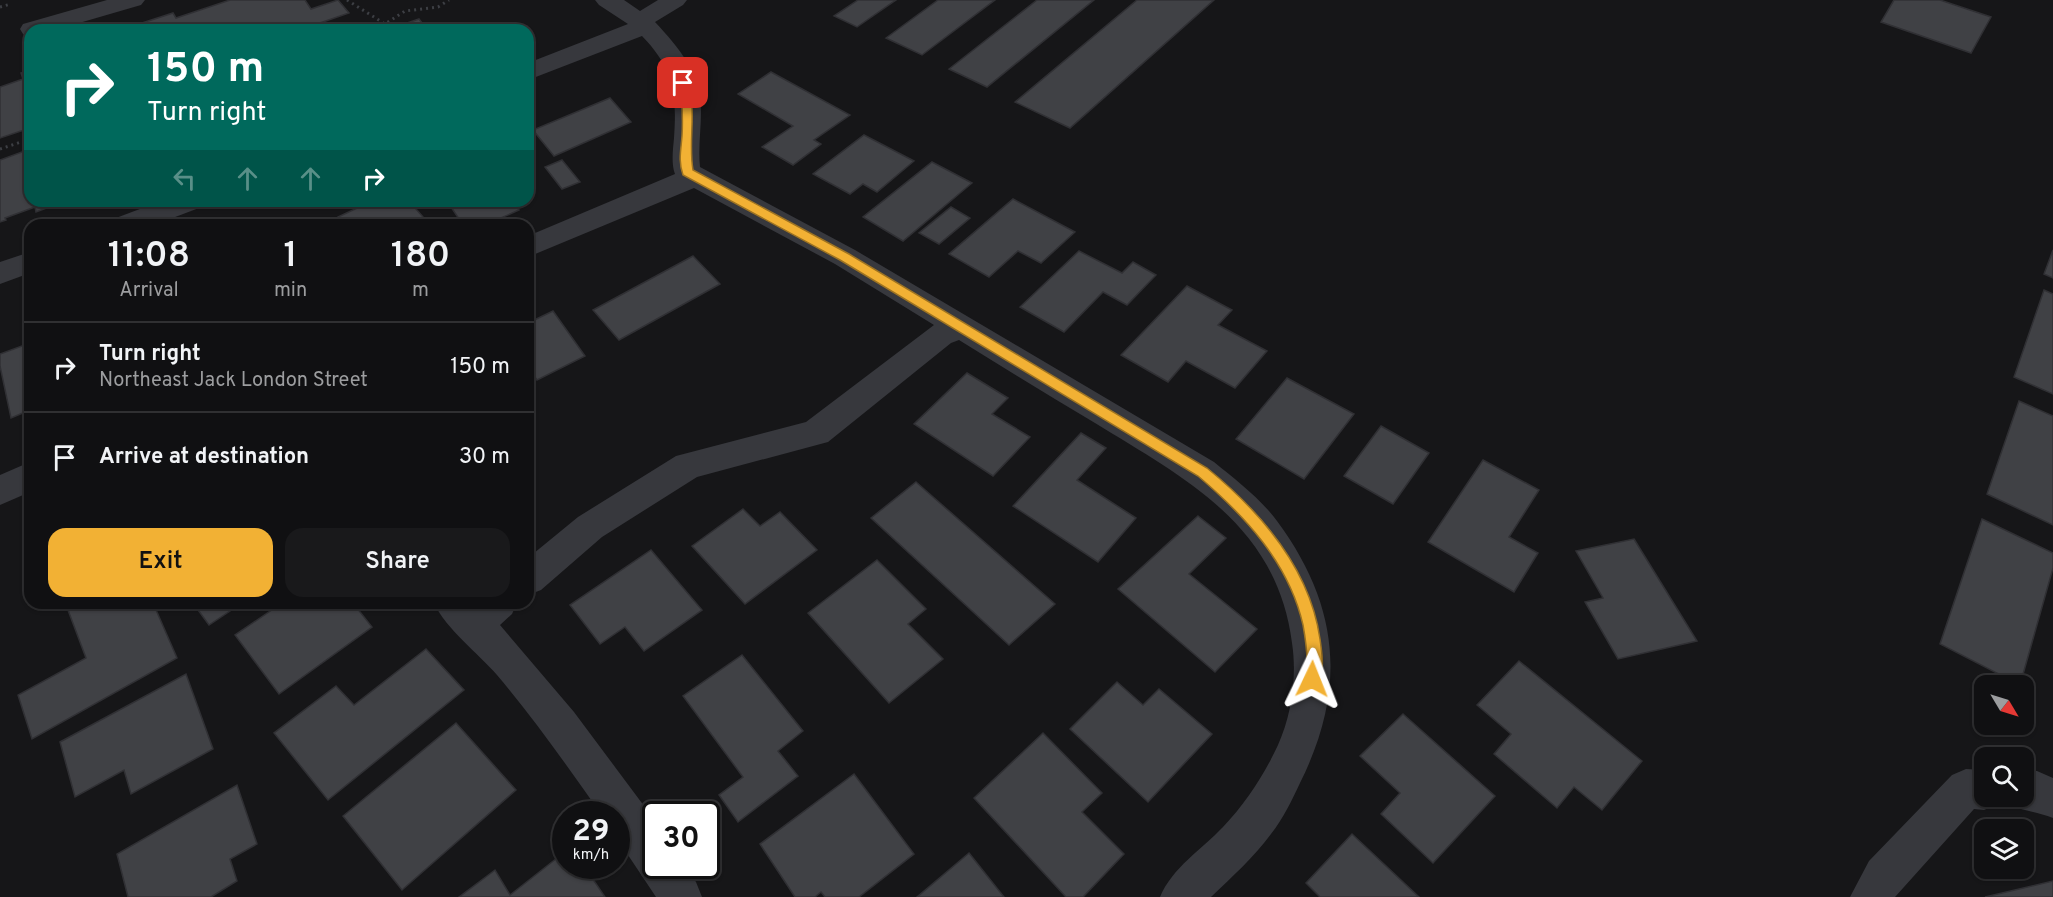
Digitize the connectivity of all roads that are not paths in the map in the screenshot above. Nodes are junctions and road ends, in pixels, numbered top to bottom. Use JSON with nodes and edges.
{"nodes":[{"id":1,"x":134,"y":0,"type":"edge"},
{"id":2,"x":608,"y":0,"type":"edge"},
{"id":3,"x":675,"y":0,"type":"edge"},
{"id":4,"x":643,"y":23,"type":"junction"},
{"id":5,"x":50,"y":24,"type":"edge"},
{"id":6,"x":534,"y":69,"type":"edge"},
{"id":7,"x":694,"y":177,"type":"junction"},
{"id":8,"x":173,"y":207,"type":"edge"},
{"id":9,"x":142,"y":219,"type":"edge"},
{"id":10,"x":534,"y":244,"type":"edge"},
{"id":11,"x":24,"y":264,"type":"edge"},
{"id":12,"x":0,"y":273,"type":"edge"},
{"id":13,"x":963,"y":328,"type":"junction"},
{"id":14,"x":24,"y":479,"type":"edge"},
{"id":15,"x":0,"y":491,"type":"edge"},
{"id":16,"x":534,"y":574,"type":"edge"},
{"id":17,"x":475,"y":610,"type":"edge"},
{"id":18,"x":1974,"y":789,"type":"edge"},
{"id":19,"x":2034,"y":791,"type":"edge"},
{"id":20,"x":2053,"y":798,"type":"edge"},
{"id":21,"x":642,"y":838,"type":"edge"},
{"id":22,"x":669,"y":879,"type":"edge"},
{"id":23,"x":681,"y":897,"type":"edge"},
{"id":24,"x":1181,"y":897,"type":"edge"},
{"id":25,"x":1871,"y":897,"type":"edge"}],
"edges":[{"from":1,"to":5,"type":"street"},
{"from":2,"to":4,"type":"street"},
{"from":3,"to":4,"type":"street"},
{"from":4,"to":6,"type":"street"},
{"from":4,"to":7,"type":"street"},
{"from":7,"to":10,"type":"street"},
{"from":7,"to":13,"type":"street"},
{"from":8,"to":9,"type":"street"},
{"from":11,"to":12,"type":"street"},
{"from":13,"to":16,"type":"street"},
{"from":13,"to":24,"type":"street"},
{"from":14,"to":15,"type":"street"},
{"from":17,"to":21,"type":"street"},
{"from":18,"to":25,"type":"street"},
{"from":19,"to":20,"type":"street"},
{"from":22,"to":23,"type":"street"}]}
